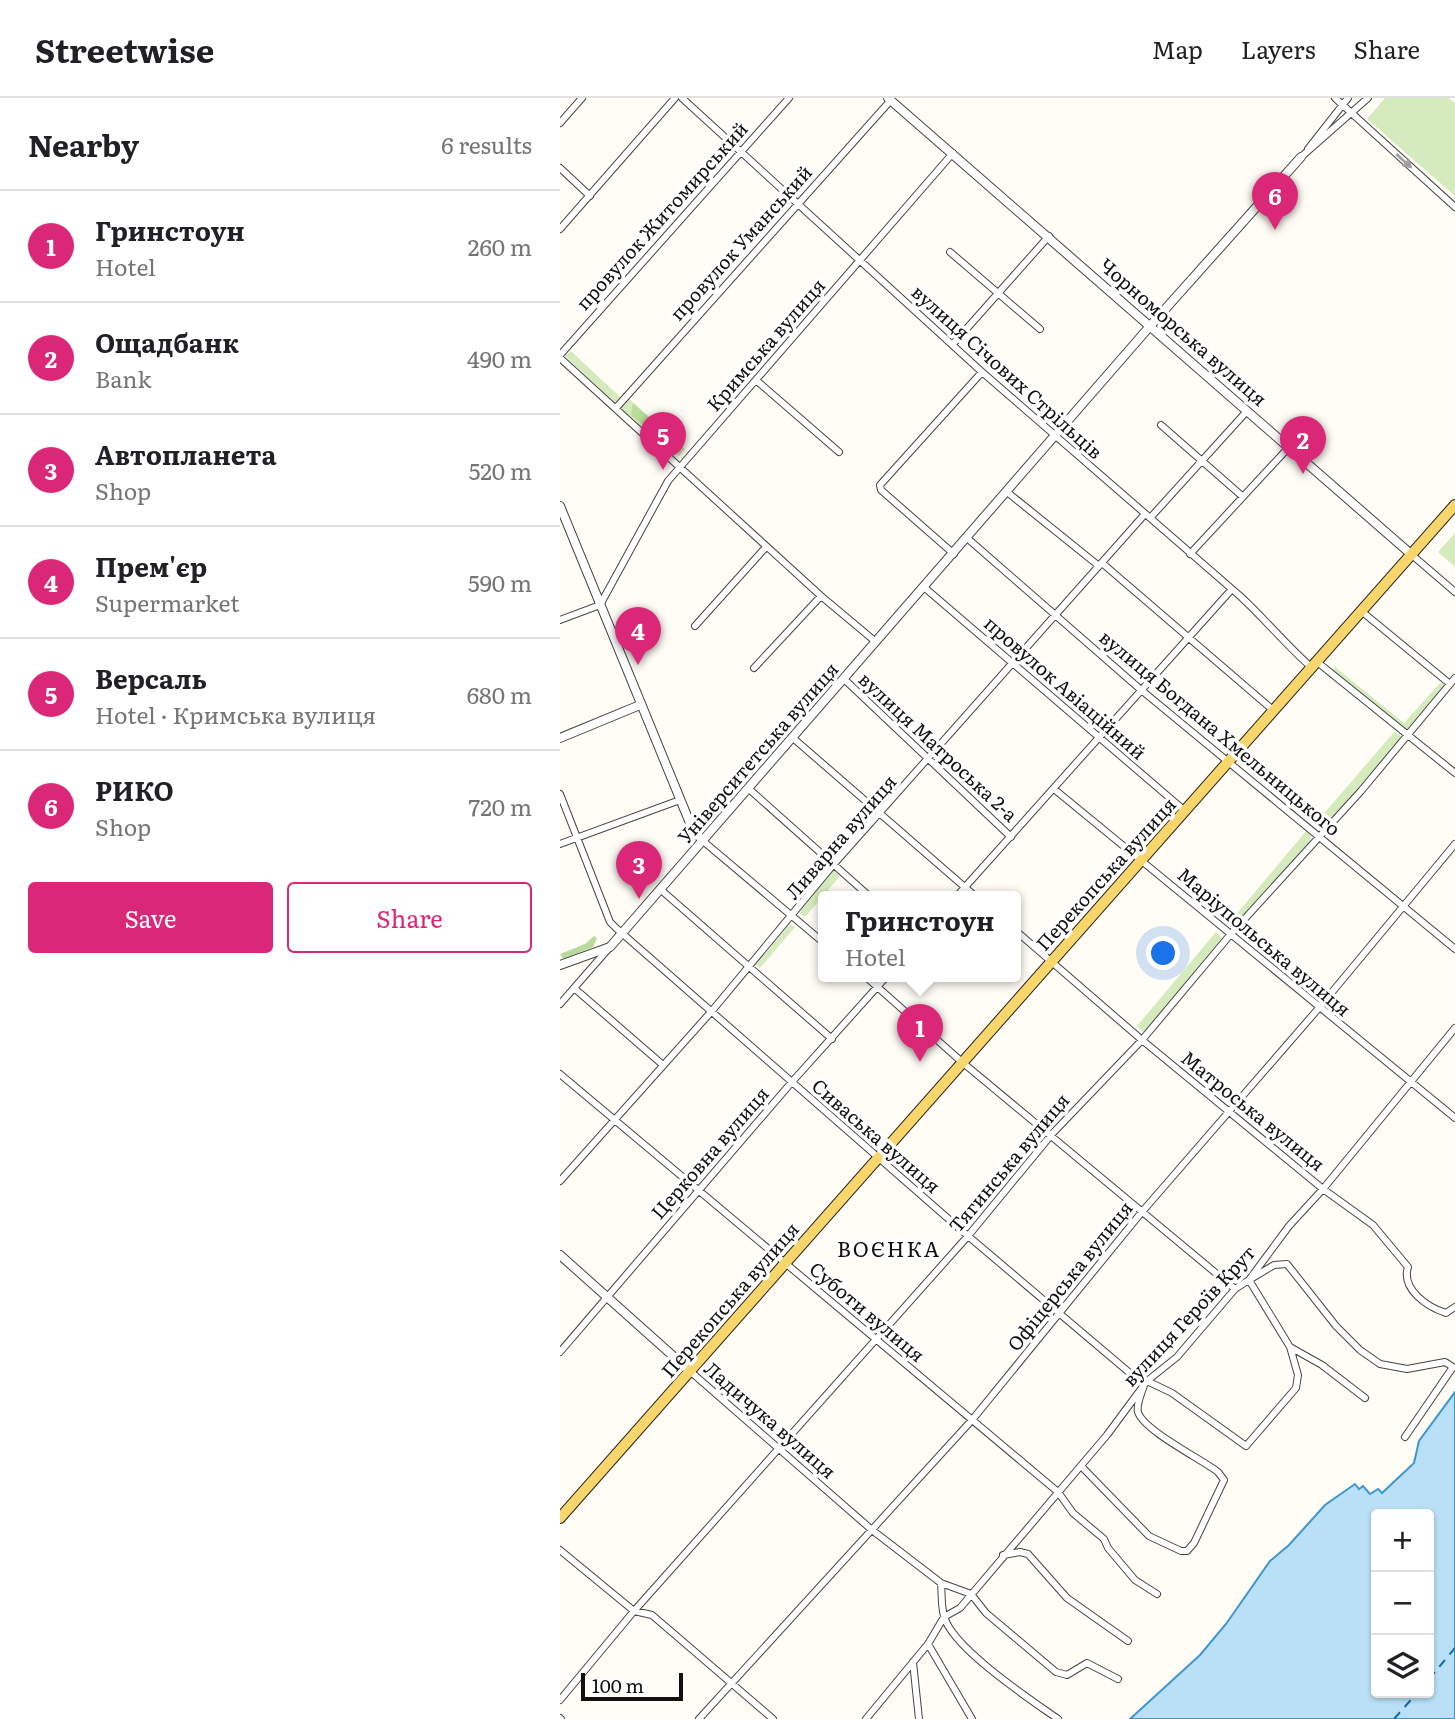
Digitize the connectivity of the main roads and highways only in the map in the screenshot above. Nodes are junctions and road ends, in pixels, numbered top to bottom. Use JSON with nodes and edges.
{"nodes":[{"id":1,"x":1455,"y":505,"type":"edge"},
{"id":2,"x":560,"y":1518,"type":"edge"}],
"edges":[{"from":1,"to":2,"type":"main road","name":"Перекопська вулиця"}]}
